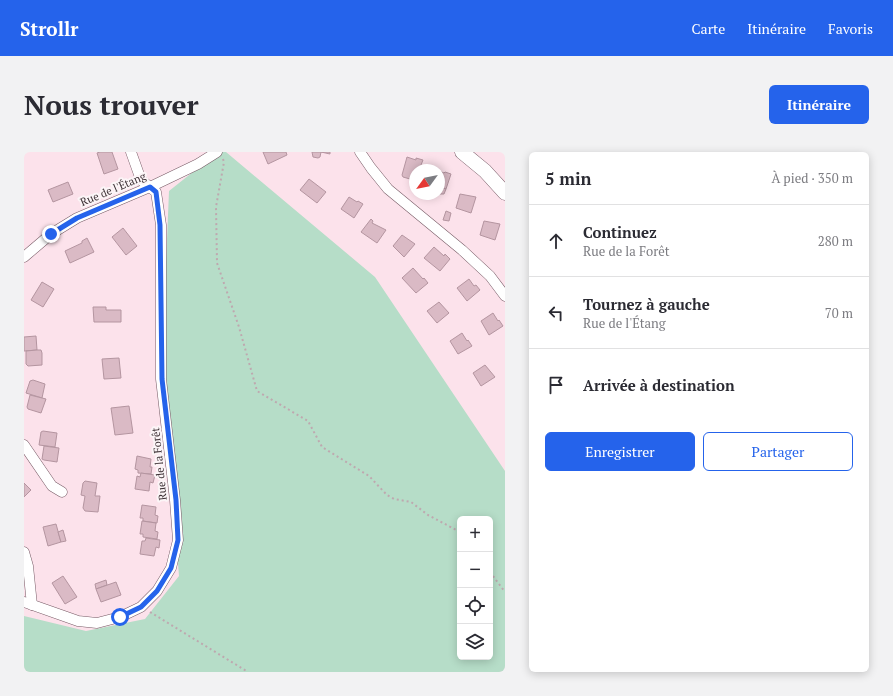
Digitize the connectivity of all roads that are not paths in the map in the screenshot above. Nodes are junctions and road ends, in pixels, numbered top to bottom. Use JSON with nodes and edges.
{"nodes":[{"id":1,"x":131,"y":152,"type":"edge"},
{"id":2,"x":217,"y":152,"type":"edge"},
{"id":3,"x":360,"y":152,"type":"edge"},
{"id":4,"x":462,"y":152,"type":"edge"},
{"id":5,"x":150,"y":187,"type":"junction"},
{"id":6,"x":505,"y":193,"type":"edge"},
{"id":7,"x":24,"y":257,"type":"edge"},
{"id":8,"x":505,"y":296,"type":"edge"},
{"id":9,"x":24,"y":445,"type":"edge"},
{"id":10,"x":62,"y":492,"type":"dead end"},
{"id":11,"x":24,"y":552,"type":"edge"},
{"id":12,"x":28,"y":603,"type":"edge"}],
"edges":[{"from":1,"to":5,"type":"street","name":"Rue de la Forêt"},
{"from":2,"to":5,"type":"street","name":"Rue de l'Étang"},
{"from":3,"to":8,"type":"street"},
{"from":4,"to":6,"type":"main road"},
{"from":5,"to":7,"type":"street","name":"Rue de l'Étang"},
{"from":5,"to":12,"type":"street","name":"Rue de la Forêt"},
{"from":9,"to":10,"type":"street"},
{"from":11,"to":12,"type":"street"}]}
